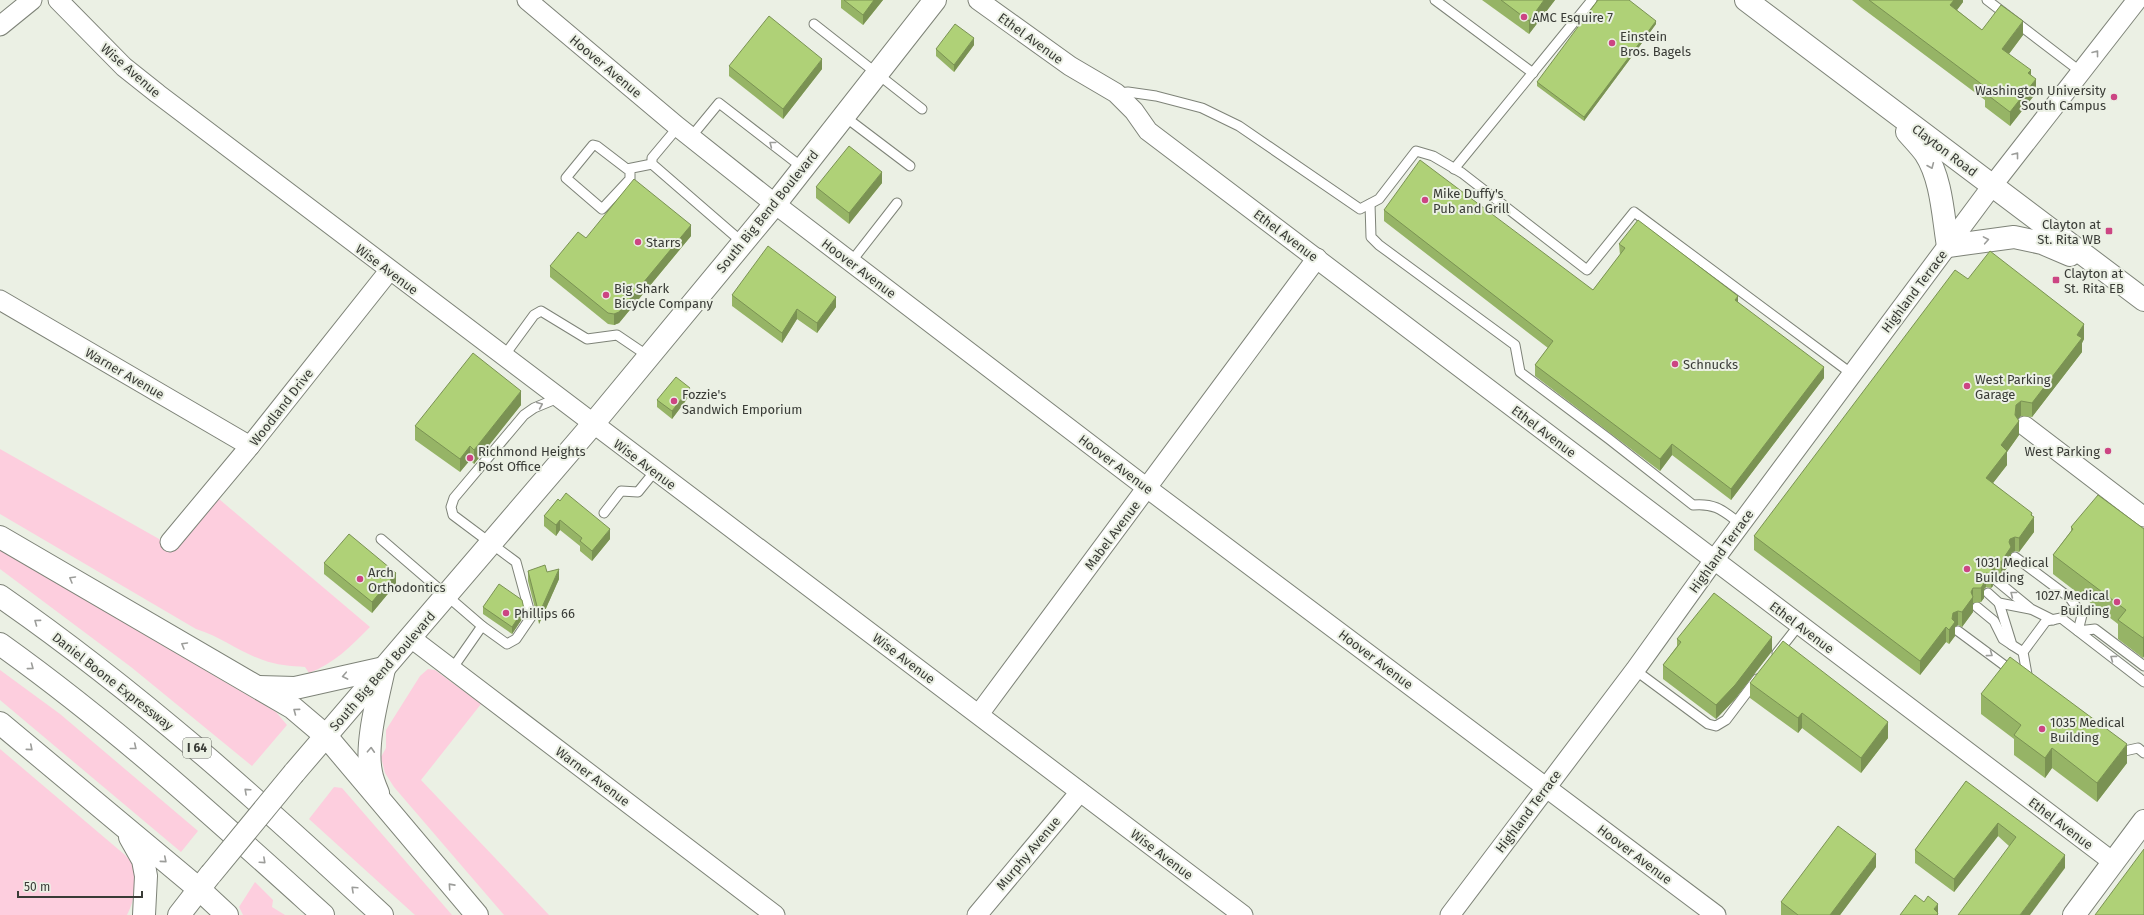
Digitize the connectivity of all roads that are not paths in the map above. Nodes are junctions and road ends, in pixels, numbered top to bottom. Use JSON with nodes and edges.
{"nodes":[{"id":1,"x":32,"y":0,"type":"edge"},
{"id":2,"x":58,"y":0,"type":"edge"},
{"id":3,"x":527,"y":0,"type":"edge"},
{"id":4,"x":935,"y":0,"type":"edge"},
{"id":5,"x":978,"y":0,"type":"edge"},
{"id":6,"x":1435,"y":0,"type":"edge"},
{"id":7,"x":1592,"y":0,"type":"edge"},
{"id":8,"x":1746,"y":0,"type":"edge"},
{"id":9,"x":1987,"y":0,"type":"edge"},
{"id":10,"x":2137,"y":0,"type":"edge"},
{"id":11,"x":814,"y":24,"type":"dead end"},
{"id":12,"x":0,"y":26,"type":"edge"},
{"id":13,"x":2081,"y":72,"type":"junction"},
{"id":14,"x":1532,"y":73,"type":"junction"},
{"id":15,"x":876,"y":75,"type":"junction"},
{"id":16,"x":1116,"y":93,"type":"junction"},
{"id":17,"x":1881,"y":102,"type":"junction"},
{"id":18,"x":922,"y":109,"type":"dead end"},
{"id":19,"x":844,"y":116,"type":"junction"},
{"id":20,"x":684,"y":132,"type":"junction"},
{"id":21,"x":652,"y":164,"type":"junction"},
{"id":22,"x":910,"y":166,"type":"dead end"},
{"id":23,"x":803,"y":168,"type":"junction"},
{"id":24,"x":1454,"y":169,"type":"junction"},
{"id":25,"x":630,"y":170,"type":"junction"},
{"id":26,"x":1992,"y":186,"type":"junction"},
{"id":27,"x":897,"y":203,"type":"dead end"},
{"id":28,"x":775,"y":204,"type":"junction"},
{"id":29,"x":1370,"y":204,"type":"junction"},
{"id":30,"x":742,"y":242,"type":"junction"},
{"id":31,"x":1948,"y":246,"type":"junction"},
{"id":32,"x":1317,"y":258,"type":"junction"},
{"id":33,"x":851,"y":262,"type":"junction"},
{"id":34,"x":389,"y":271,"type":"junction"},
{"id":35,"x":2107,"y":272,"type":"junction"},
{"id":36,"x":0,"y":300,"type":"edge"},
{"id":37,"x":2144,"y":300,"type":"edge"},
{"id":38,"x":504,"y":356,"type":"junction"},
{"id":39,"x":648,"y":356,"type":"junction"},
{"id":40,"x":1852,"y":374,"type":"junction"},
{"id":41,"x":558,"y":398,"type":"junction"},
{"id":42,"x":593,"y":424,"type":"junction"},
{"id":43,"x":2025,"y":426,"type":"dead end"},
{"id":44,"x":250,"y":446,"type":"junction"},
{"id":45,"x":655,"y":471,"type":"junction"},
{"id":46,"x":1147,"y":488,"type":"junction"},
{"id":47,"x":2142,"y":511,"type":"edge"},
{"id":48,"x":604,"y":513,"type":"dead end"},
{"id":49,"x":1741,"y":524,"type":"junction"},
{"id":50,"x":0,"y":537,"type":"edge"},
{"id":51,"x":381,"y":539,"type":"dead end"},
{"id":52,"x":170,"y":542,"type":"dead end"},
{"id":53,"x":491,"y":543,"type":"junction"},
{"id":54,"x":2015,"y":557,"type":"dead end"},
{"id":55,"x":1714,"y":560,"type":"junction"},
{"id":56,"x":1997,"y":581,"type":"dead end"},
{"id":57,"x":1988,"y":593,"type":"dead end"},
{"id":58,"x":0,"y":596,"type":"edge"},
{"id":59,"x":447,"y":596,"type":"junction"},
{"id":60,"x":1999,"y":603,"type":"junction"},
{"id":61,"x":1977,"y":607,"type":"dead end"},
{"id":62,"x":2031,"y":609,"type":"junction"},
{"id":63,"x":2053,"y":620,"type":"junction"},
{"id":64,"x":1799,"y":625,"type":"junction"},
{"id":65,"x":482,"y":626,"type":"junction"},
{"id":66,"x":1958,"y":631,"type":"dead end"},
{"id":67,"x":2078,"y":631,"type":"junction"},
{"id":68,"x":411,"y":638,"type":"junction"},
{"id":69,"x":0,"y":644,"type":"edge"},
{"id":70,"x":2012,"y":645,"type":"junction"},
{"id":71,"x":2023,"y":652,"type":"junction"},
{"id":72,"x":2144,"y":666,"type":"edge"},
{"id":73,"x":384,"y":668,"type":"junction"},
{"id":74,"x":452,"y":669,"type":"junction"},
{"id":75,"x":1635,"y":670,"type":"junction"},
{"id":76,"x":2144,"y":682,"type":"edge"},
{"id":77,"x":257,"y":687,"type":"junction"},
{"id":78,"x":979,"y":714,"type":"junction"},
{"id":79,"x":0,"y":723,"type":"edge"},
{"id":80,"x":326,"y":736,"type":"junction"},
{"id":81,"x":2108,"y":743,"type":"edge"},
{"id":82,"x":2144,"y":753,"type":"edge"},
{"id":83,"x":1547,"y":787,"type":"junction"},
{"id":84,"x":1080,"y":792,"type":"junction"},
{"id":85,"x":381,"y":801,"type":"junction"},
{"id":86,"x":2144,"y":821,"type":"edge"},
{"id":87,"x":123,"y":826,"type":"junction"},
{"id":88,"x":2113,"y":862,"type":"junction"},
{"id":89,"x":205,"y":882,"type":"junction"},
{"id":90,"x":144,"y":915,"type":"edge"},
{"id":91,"x":179,"y":915,"type":"edge"},
{"id":92,"x":228,"y":915,"type":"edge"},
{"id":93,"x":323,"y":915,"type":"edge"},
{"id":94,"x":382,"y":915,"type":"edge"},
{"id":95,"x":477,"y":915,"type":"edge"},
{"id":96,"x":775,"y":915,"type":"edge"},
{"id":97,"x":977,"y":915,"type":"edge"},
{"id":98,"x":1243,"y":915,"type":"edge"},
{"id":99,"x":1450,"y":915,"type":"edge"},
{"id":100,"x":1716,"y":915,"type":"edge"},
{"id":101,"x":2074,"y":915,"type":"edge"}],
"edges":[{"from":1,"to":12,"type":"street"},
{"from":2,"to":34,"type":"street","name":"Wise Avenue"},
{"from":3,"to":20,"type":"street","name":"Hoover Avenue"},
{"from":4,"to":15,"type":"main road","name":"South Big Bend Boulevard"},
{"from":5,"to":16,"type":"street","name":"Ethel Avenue"},
{"from":6,"to":14,"type":"lane"},
{"from":7,"to":14,"type":"lane"},
{"from":8,"to":17,"type":"main road","name":"Clayton Road"},
{"from":9,"to":13,"type":"lane"},
{"from":13,"to":10,"type":"street","name":"Highland Terrace","one_way":true},
{"from":11,"to":15,"type":"lane"},
{"from":26,"to":13,"type":"street","name":"Highland Terrace","one_way":true},
{"from":14,"to":24,"type":"lane"},
{"from":15,"to":18,"type":"lane"},
{"from":15,"to":19,"type":"main road","name":"South Big Bend Boulevard"},
{"from":16,"to":29,"type":"lane"},
{"from":16,"to":32,"type":"street","name":"Ethel Avenue"},
{"from":17,"to":26,"type":"main road","name":"Clayton Road"},
{"from":17,"to":31,"type":"main road","one_way":true},
{"from":19,"to":22,"type":"lane"},
{"from":19,"to":23,"type":"main road","name":"South Big Bend Boulevard"},
{"from":20,"to":21,"type":"lane"},
{"from":23,"to":20,"type":"lane","one_way":true},
{"from":20,"to":28,"type":"street","name":"Hoover Avenue"},
{"from":21,"to":25,"type":"lane"},
{"from":21,"to":30,"type":"lane"},
{"from":23,"to":28,"type":"main road","name":"South Big Bend Boulevard"},
{"from":24,"to":29,"type":"lane"},
{"from":24,"to":40,"type":"lane"},
{"from":25,"to":25,"type":"lane"},
{"from":26,"to":31,"type":"street","name":"Highland Terrace"},
{"from":26,"to":35,"type":"main road","name":"Clayton Road"},
{"from":27,"to":33,"type":"lane"},
{"from":28,"to":30,"type":"main road","name":"South Big Bend Boulevard"},
{"from":28,"to":33,"type":"street","name":"Hoover Avenue"},
{"from":29,"to":49,"type":"lane"},
{"from":30,"to":39,"type":"main road","name":"South Big Bend Boulevard"},
{"from":31,"to":35,"type":"main road","one_way":true},
{"from":31,"to":40,"type":"street","name":"Highland Terrace"},
{"from":32,"to":46,"type":"street","name":"Mabel Avenue"},
{"from":32,"to":55,"type":"street","name":"Ethel Avenue"},
{"from":33,"to":46,"type":"street","name":"Hoover Avenue"},
{"from":34,"to":38,"type":"street","name":"Wise Avenue"},
{"from":34,"to":44,"type":"street","name":"Woodland Drive"},
{"from":35,"to":37,"type":"main road","name":"Clayton Road"},
{"from":36,"to":44,"type":"street","name":"Warner Avenue"},
{"from":38,"to":39,"type":"lane"},
{"from":38,"to":41,"type":"street","name":"Wise Avenue"},
{"from":39,"to":42,"type":"main road","name":"South Big Bend Boulevard"},
{"from":40,"to":49,"type":"street","name":"Highland Terrace"},
{"from":41,"to":42,"type":"street","name":"Wise Avenue"},
{"from":53,"to":41,"type":"lane","one_way":true},
{"from":42,"to":45,"type":"street","name":"Wise Avenue"},
{"from":42,"to":53,"type":"main road","name":"South Big Bend Boulevard"},
{"from":43,"to":47,"type":"street"},
{"from":44,"to":52,"type":"street","name":"Woodland Drive"},
{"from":45,"to":48,"type":"lane"},
{"from":45,"to":78,"type":"street","name":"Wise Avenue"},
{"from":46,"to":78,"type":"street","name":"Mabel Avenue"},
{"from":46,"to":83,"type":"street","name":"Hoover Avenue"},
{"from":49,"to":55,"type":"street","name":"Highland Terrace"},
{"from":77,"to":50,"type":"main road","one_way":true},
{"from":51,"to":59,"type":"lane"},
{"from":53,"to":59,"type":"main road","name":"South Big Bend Boulevard"},
{"from":53,"to":65,"type":"lane"},
{"from":54,"to":67,"type":"lane"},
{"from":55,"to":64,"type":"street","name":"Ethel Avenue"},
{"from":55,"to":75,"type":"street","name":"Highland Terrace"},
{"from":62,"to":56,"type":"lane","one_way":true},
{"from":57,"to":60,"type":"lane"},
{"from":94,"to":58,"type":"main road","name":"Daniel Boone Expressway","number":"I 64","one_way":true},
{"from":59,"to":65,"type":"lane"},
{"from":59,"to":68,"type":"main road","name":"South Big Bend Boulevard"},
{"from":60,"to":62,"type":"lane"},
{"from":60,"to":70,"type":"lane"},
{"from":61,"to":70,"type":"lane"},
{"from":62,"to":63,"type":"lane"},
{"from":63,"to":67,"type":"lane"},
{"from":63,"to":71,"type":"lane"},
{"from":64,"to":75,"type":"lane"},
{"from":64,"to":88,"type":"street","name":"Ethel Avenue"},
{"from":65,"to":74,"type":"lane"},
{"from":66,"to":71,"type":"lane","one_way":true},
{"from":67,"to":72,"type":"lane"},
{"from":76,"to":67,"type":"lane","one_way":true},
{"from":68,"to":73,"type":"main road","name":"South Big Bend Boulevard"},
{"from":68,"to":74,"type":"street","name":"Warner Avenue"},
{"from":69,"to":93,"type":"main road","one_way":true},
{"from":70,"to":71,"type":"lane"},
{"from":73,"to":77,"type":"main road","one_way":true},
{"from":73,"to":80,"type":"main road","name":"South Big Bend Boulevard"},
{"from":85,"to":73,"type":"main road","one_way":true},
{"from":74,"to":96,"type":"street","name":"Warner Avenue"},
{"from":75,"to":83,"type":"street","name":"Highland Terrace"},
{"from":80,"to":77,"type":"main road","one_way":true},
{"from":78,"to":84,"type":"street","name":"Wise Avenue"},
{"from":79,"to":87,"type":"main road","one_way":true},
{"from":80,"to":85,"type":"main road"},
{"from":80,"to":89,"type":"main road","name":"South Big Bend Boulevard","bridge":true},
{"from":81,"to":82,"type":"lane"},
{"from":83,"to":99,"type":"street","name":"Highland Terrace"},
{"from":83,"to":100,"type":"street","name":"Hoover Avenue"},
{"from":84,"to":97,"type":"street","name":"Murphy Avenue"},
{"from":84,"to":98,"type":"street","name":"Wise Avenue"},
{"from":95,"to":85,"type":"main road","one_way":true},
{"from":86,"to":88,"type":"main road"},
{"from":87,"to":89,"type":"main road","one_way":true},
{"from":87,"to":90,"type":"main road"},
{"from":88,"to":101,"type":"main road"},
{"from":89,"to":91,"type":"main road","name":"South Big Bend Boulevard"},
{"from":89,"to":92,"type":"main road"}]}
